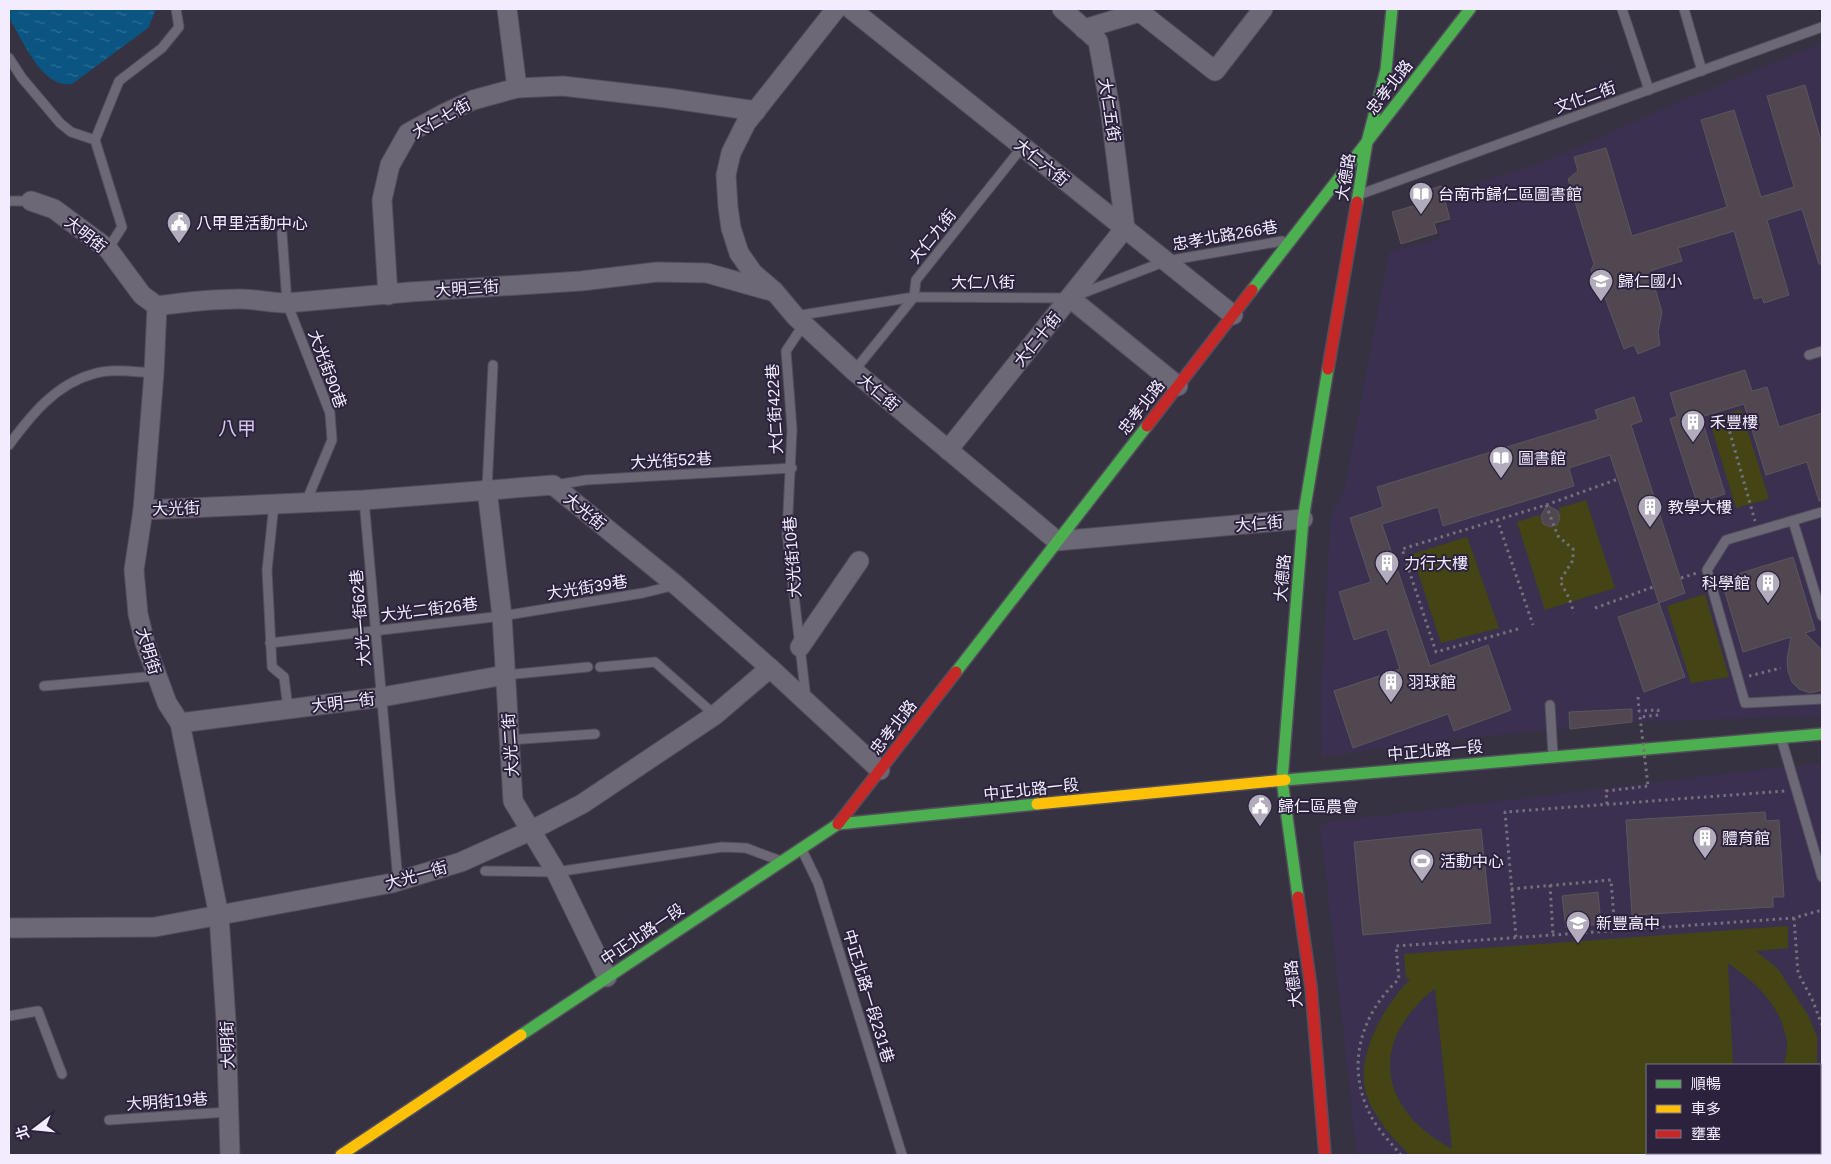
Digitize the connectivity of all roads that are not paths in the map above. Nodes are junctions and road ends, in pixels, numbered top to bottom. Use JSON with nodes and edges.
{"nodes":[{"id":1,"x":176,"y":9,"type":"edge"},
{"id":2,"x":507,"y":9,"type":"edge"},
{"id":3,"x":836,"y":9,"type":"edge"},
{"id":4,"x":851,"y":9,"type":"edge"},
{"id":5,"x":1062,"y":9,"type":"edge"},
{"id":6,"x":1264,"y":9,"type":"edge"},
{"id":7,"x":1392,"y":9,"type":"edge"},
{"id":8,"x":1470,"y":9,"type":"edge"},
{"id":9,"x":1622,"y":9,"type":"edge"},
{"id":10,"x":1684,"y":9,"type":"edge"},
{"id":11,"x":1141,"y":10,"type":"edge"},
{"id":12,"x":1822,"y":27,"type":"edge"},
{"id":13,"x":1084,"y":29,"type":"junction"},
{"id":14,"x":9,"y":58,"type":"edge"},
{"id":15,"x":1702,"y":71,"type":"junction"},
{"id":16,"x":517,"y":88,"type":"junction"},
{"id":17,"x":1649,"y":90,"type":"junction"},
{"id":18,"x":756,"y":111,"type":"junction"},
{"id":19,"x":95,"y":140,"type":"junction"},
{"id":20,"x":1367,"y":142,"type":"junction"},
{"id":21,"x":1023,"y":146,"type":"junction"},
{"id":22,"x":1359,"y":195,"type":"junction"},
{"id":23,"x":31,"y":201,"type":"joint"},
{"id":24,"x":9,"y":202,"type":"edge"},
{"id":25,"x":1126,"y":228,"type":"junction"},
{"id":26,"x":282,"y":233,"type":"dead end"},
{"id":27,"x":1289,"y":240,"type":"junction"},
{"id":28,"x":108,"y":249,"type":"junction"},
{"id":29,"x":1166,"y":261,"type":"junction"},
{"id":30,"x":774,"y":291,"type":"junction"},
{"id":31,"x":388,"y":294,"type":"junction"},
{"id":32,"x":914,"y":297,"type":"junction"},
{"id":33,"x":1070,"y":298,"type":"junction"},
{"id":34,"x":287,"y":303,"type":"junction"},
{"id":35,"x":157,"y":306,"type":"junction"},
{"id":36,"x":1234,"y":315,"type":"junction"},
{"id":37,"x":800,"y":320,"type":"junction"},
{"id":38,"x":1822,"y":351,"type":"edge"},
{"id":39,"x":1809,"y":356,"type":"dead end"},
{"id":40,"x":493,"y":366,"type":"dead end"},
{"id":41,"x":854,"y":371,"type":"junction"},
{"id":42,"x":154,"y":373,"type":"junction"},
{"id":43,"x":1178,"y":386,"type":"junction"},
{"id":44,"x":9,"y":445,"type":"edge"},
{"id":45,"x":948,"y":450,"type":"junction"},
{"id":46,"x":792,"y":468,"type":"junction"},
{"id":47,"x":553,"y":485,"type":"junction"},
{"id":48,"x":487,"y":489,"type":"junction"},
{"id":49,"x":364,"y":500,"type":"junction"},
{"id":50,"x":306,"y":502,"type":"junction"},
{"id":51,"x":274,"y":504,"type":"junction"},
{"id":52,"x":143,"y":510,"type":"junction"},
{"id":53,"x":1822,"y":512,"type":"edge"},
{"id":54,"x":1304,"y":519,"type":"junction"},
{"id":55,"x":1793,"y":521,"type":"junction"},
{"id":56,"x":1057,"y":541,"type":"junction"},
{"id":57,"x":859,"y":560,"type":"dead end"},
{"id":58,"x":676,"y":585,"type":"junction"},
{"id":59,"x":502,"y":616,"type":"junction"},
{"id":60,"x":1822,"y":616,"type":"edge"},
{"id":61,"x":376,"y":630,"type":"junction"},
{"id":62,"x":270,"y":643,"type":"junction"},
{"id":63,"x":800,"y":647,"type":"junction"},
{"id":64,"x":588,"y":667,"type":"dead end"},
{"id":65,"x":600,"y":668,"type":"dead end"},
{"id":66,"x":770,"y":668,"type":"junction"},
{"id":67,"x":505,"y":675,"type":"junction"},
{"id":68,"x":156,"y":676,"type":"junction"},
{"id":69,"x":44,"y":686,"type":"dead end"},
{"id":70,"x":382,"y":697,"type":"junction"},
{"id":71,"x":1822,"y":699,"type":"edge"},
{"id":72,"x":806,"y":701,"type":"junction"},
{"id":73,"x":1550,"y":705,"type":"dead end"},
{"id":74,"x":288,"y":709,"type":"junction"},
{"id":75,"x":715,"y":716,"type":"junction"},
{"id":76,"x":180,"y":723,"type":"junction"},
{"id":77,"x":595,"y":734,"type":"dead end"},
{"id":78,"x":1822,"y":734,"type":"edge"},
{"id":79,"x":1781,"y":737,"type":"junction"},
{"id":80,"x":509,"y":740,"type":"junction"},
{"id":81,"x":1553,"y":756,"type":"junction"},
{"id":82,"x":880,"y":770,"type":"junction"},
{"id":83,"x":1282,"y":780,"type":"junction"},
{"id":84,"x":838,"y":824,"type":"junction"},
{"id":85,"x":530,"y":831,"type":"junction"},
{"id":86,"x":800,"y":848,"type":"junction"},
{"id":87,"x":780,"y":861,"type":"junction"},
{"id":88,"x":485,"y":871,"type":"dead end"},
{"id":89,"x":556,"y":872,"type":"junction"},
{"id":90,"x":1822,"y":877,"type":"edge"},
{"id":91,"x":398,"y":882,"type":"junction"},
{"id":92,"x":219,"y":916,"type":"junction"},
{"id":93,"x":9,"y":928,"type":"edge"},
{"id":94,"x":607,"y":977,"type":"junction"},
{"id":95,"x":9,"y":1016,"type":"edge"},
{"id":96,"x":62,"y":1074,"type":"dead end"},
{"id":97,"x":228,"y":1112,"type":"junction"},
{"id":98,"x":108,"y":1120,"type":"dead end"},
{"id":99,"x":230,"y":1155,"type":"edge"},
{"id":100,"x":342,"y":1155,"type":"edge"},
{"id":101,"x":902,"y":1155,"type":"edge"},
{"id":102,"x":1326,"y":1155,"type":"edge"}],
"edges":[{"from":1,"to":19,"type":"lane"},
{"from":2,"to":16,"type":"street"},
{"from":3,"to":18,"type":"street","name":"大仁街"},
{"from":4,"to":21,"type":"street","name":"大仁六街"},
{"from":5,"to":13,"type":"street","name":"大仁五街"},
{"from":6,"to":11,"type":"street"},
{"from":7,"to":20,"type":"street","name":"大德路"},
{"from":8,"to":20,"type":"street","name":"忠孝北路"},
{"from":9,"to":17,"type":"lane"},
{"from":10,"to":15,"type":"lane"},
{"from":11,"to":13,"type":"street"},
{"from":12,"to":15,"type":"lane","name":"文化二街"},
{"from":13,"to":25,"type":"street","name":"大仁五街"},
{"from":14,"to":19,"type":"lane"},
{"from":15,"to":17,"type":"lane","name":"文化二街"},
{"from":16,"to":18,"type":"street","name":"大仁七街"},
{"from":16,"to":31,"type":"street","name":"大仁七街"},
{"from":17,"to":22,"type":"lane","name":"文化二街"},
{"from":18,"to":30,"type":"street","name":"大仁街"},
{"from":19,"to":28,"type":"lane"},
{"from":20,"to":22,"type":"street","name":"大德路"},
{"from":20,"to":27,"type":"street","name":"忠孝北路"},
{"from":21,"to":25,"type":"street","name":"大仁六街"},
{"from":21,"to":32,"type":"lane","name":"大仁九街"},
{"from":22,"to":54,"type":"street","name":"大德路"},
{"from":23,"to":24,"type":"lane"},
{"from":23,"to":28,"type":"street","name":"大明街"},
{"from":25,"to":29,"type":"street","name":"大仁六街"},
{"from":25,"to":33,"type":"street","name":"大仁十街"},
{"from":26,"to":34,"type":"lane","name":"大光街90巷"},
{"from":27,"to":29,"type":"lane","name":"忠孝北路266巷"},
{"from":27,"to":36,"type":"street","name":"忠孝北路"},
{"from":28,"to":35,"type":"street","name":"大明街"},
{"from":29,"to":33,"type":"lane","name":"大仁八街"},
{"from":29,"to":36,"type":"street","name":"大仁六街"},
{"from":30,"to":31,"type":"street","name":"大明三街"},
{"from":30,"to":37,"type":"street","name":"大仁街"},
{"from":31,"to":34,"type":"street","name":"大明三街"},
{"from":32,"to":33,"type":"lane","name":"大仁八街"},
{"from":32,"to":37,"type":"lane","name":"大仁八街"},
{"from":32,"to":41,"type":"lane","name":"大仁九街"},
{"from":33,"to":43,"type":"street"},
{"from":33,"to":45,"type":"street","name":"大仁十街"},
{"from":34,"to":35,"type":"street","name":"大明三街"},
{"from":34,"to":50,"type":"lane","name":"大光街90巷"},
{"from":35,"to":42,"type":"street","name":"大明街"},
{"from":36,"to":43,"type":"street","name":"忠孝北路"},
{"from":37,"to":41,"type":"street","name":"大仁街"},
{"from":37,"to":46,"type":"lane","name":"大仁街422巷"},
{"from":38,"to":39,"type":"lane"},
{"from":40,"to":48,"type":"lane"},
{"from":41,"to":45,"type":"street","name":"大仁街"},
{"from":42,"to":44,"type":"lane"},
{"from":42,"to":52,"type":"street","name":"大明街"},
{"from":43,"to":56,"type":"street","name":"忠孝北路"},
{"from":45,"to":56,"type":"street","name":"大仁街"},
{"from":46,"to":47,"type":"lane","name":"大光街52巷"},
{"from":46,"to":63,"type":"lane","name":"大光街10巷"},
{"from":47,"to":48,"type":"street","name":"大光街"},
{"from":47,"to":58,"type":"street","name":"大光街"},
{"from":48,"to":49,"type":"street","name":"大光街"},
{"from":48,"to":59,"type":"street","name":"大光二街"},
{"from":49,"to":50,"type":"street","name":"大光街"},
{"from":49,"to":61,"type":"lane","name":"大光一街62巷"},
{"from":50,"to":51,"type":"street","name":"大光街"},
{"from":51,"to":52,"type":"street","name":"大光街"},
{"from":51,"to":62,"type":"lane"},
{"from":52,"to":68,"type":"street","name":"大明街"},
{"from":53,"to":55,"type":"lane"},
{"from":54,"to":56,"type":"street","name":"大仁街"},
{"from":54,"to":83,"type":"street","name":"大德路"},
{"from":55,"to":60,"type":"lane"},
{"from":55,"to":71,"type":"lane"},
{"from":56,"to":82,"type":"street","name":"忠孝北路"},
{"from":57,"to":63,"type":"street"},
{"from":58,"to":59,"type":"lane","name":"大光街39巷"},
{"from":58,"to":66,"type":"street","name":"大光街"},
{"from":59,"to":61,"type":"lane","name":"大光二街26巷"},
{"from":59,"to":67,"type":"street","name":"大光二街"},
{"from":61,"to":62,"type":"lane","name":"大光二街26巷"},
{"from":61,"to":70,"type":"lane","name":"大光一街62巷"},
{"from":62,"to":74,"type":"lane"},
{"from":63,"to":72,"type":"lane","name":"大光街10巷"},
{"from":64,"to":67,"type":"lane"},
{"from":65,"to":75,"type":"lane"},
{"from":66,"to":72,"type":"street","name":"大光街"},
{"from":66,"to":75,"type":"street","name":"大光一街"},
{"from":67,"to":70,"type":"street","name":"大明一街"},
{"from":67,"to":80,"type":"street","name":"大光二街"},
{"from":68,"to":69,"type":"lane"},
{"from":68,"to":76,"type":"street","name":"大明街"},
{"from":70,"to":74,"type":"street","name":"大明一街"},
{"from":70,"to":91,"type":"lane","name":"大光一街62巷"},
{"from":72,"to":82,"type":"street","name":"大光街"},
{"from":73,"to":81,"type":"lane"},
{"from":74,"to":76,"type":"street","name":"大明一街"},
{"from":75,"to":85,"type":"street","name":"大光一街"},
{"from":76,"to":92,"type":"street","name":"大明街"},
{"from":77,"to":80,"type":"lane"},
{"from":78,"to":79,"type":"street","name":"中正北路一段"},
{"from":79,"to":81,"type":"street","name":"中正北路一段"},
{"from":79,"to":90,"type":"lane"},
{"from":80,"to":85,"type":"street","name":"大光二街"},
{"from":81,"to":83,"type":"street","name":"中正北路一段"},
{"from":82,"to":84,"type":"street","name":"忠孝北路"},
{"from":83,"to":84,"type":"street","name":"中正北路一段"},
{"from":83,"to":102,"type":"street","name":"大德路"},
{"from":84,"to":86,"type":"street","name":"中正北路一段"},
{"from":85,"to":89,"type":"street","name":"大光二街"},
{"from":85,"to":91,"type":"street","name":"大光一街"},
{"from":86,"to":87,"type":"street","name":"中正北路一段"},
{"from":86,"to":101,"type":"lane","name":"中正北路一段231巷"},
{"from":87,"to":89,"type":"lane"},
{"from":87,"to":94,"type":"street","name":"中正北路一段"},
{"from":88,"to":89,"type":"lane"},
{"from":89,"to":94,"type":"street","name":"大光二街"},
{"from":91,"to":92,"type":"street","name":"大光一街"},
{"from":92,"to":93,"type":"street","name":"大光一街"},
{"from":92,"to":97,"type":"street","name":"大明街"},
{"from":94,"to":100,"type":"street","name":"中正北路一段"},
{"from":95,"to":96,"type":"lane"},
{"from":97,"to":98,"type":"lane","name":"大明街19巷"},
{"from":97,"to":99,"type":"street","name":"大明街"}]}
